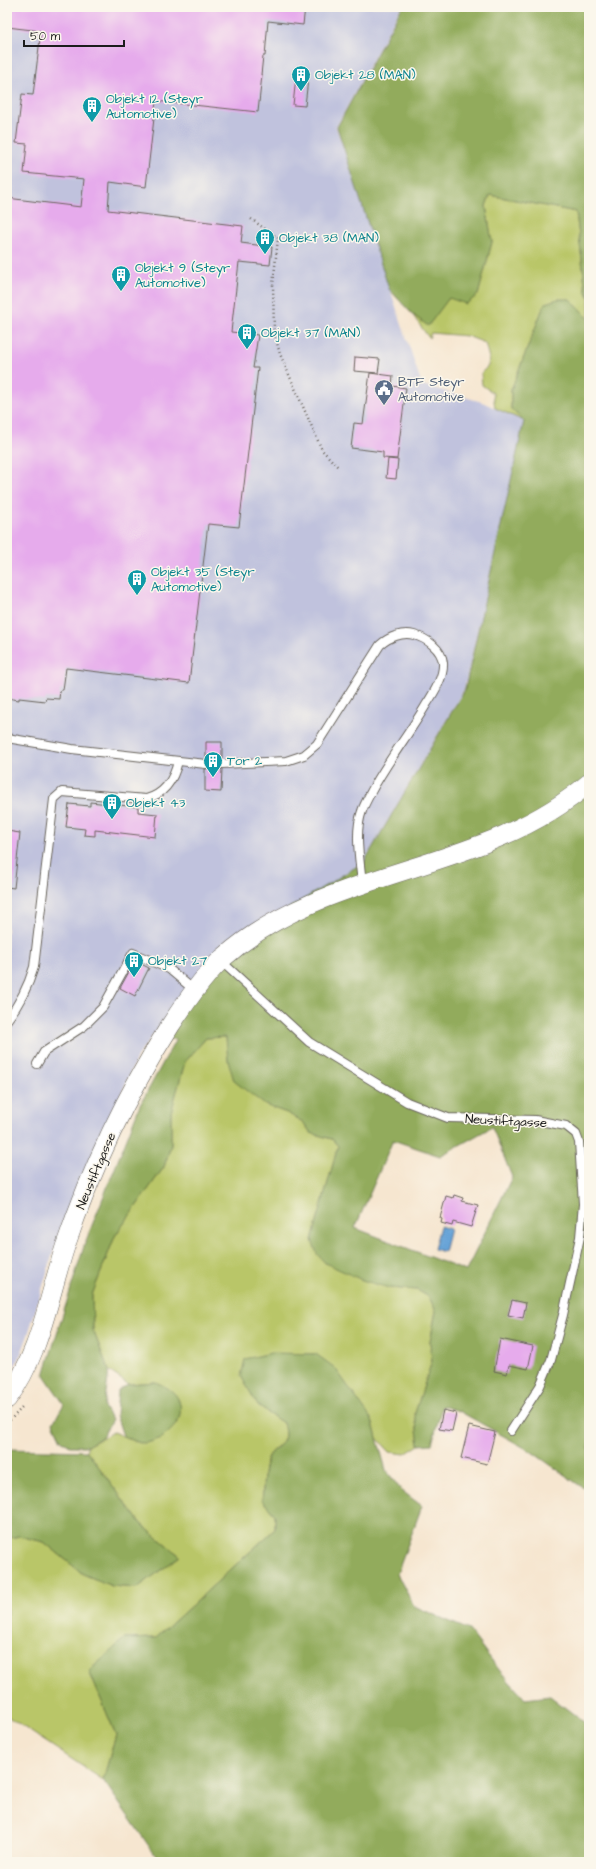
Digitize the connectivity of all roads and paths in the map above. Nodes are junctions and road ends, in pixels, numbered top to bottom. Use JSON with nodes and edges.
{"nodes":[{"id":1,"x":251,"y":219,"type":"dead end"},
{"id":2,"x":338,"y":467,"type":"dead end"},
{"id":3,"x":7,"y":738,"type":"edge"},
{"id":4,"x":178,"y":761,"type":"junction"},
{"id":5,"x":206,"y":764,"type":"dead end"},
{"id":6,"x":222,"y":764,"type":"dead end"},
{"id":7,"x":589,"y":783,"type":"edge"},
{"id":8,"x":362,"y":884,"type":"junction"},
{"id":9,"x":221,"y":961,"type":"junction"},
{"id":10,"x":194,"y":990,"type":"junction"},
{"id":11,"x":7,"y":1020,"type":"edge"},
{"id":12,"x":38,"y":1064,"type":"dead end"},
{"id":13,"x":15,"y":1402,"type":"edge"},
{"id":14,"x":7,"y":1423,"type":"edge"},
{"id":15,"x":511,"y":1431,"type":"dead end"}],
"edges":[{"from":1,"to":2,"type":"path"},
{"from":3,"to":4,"type":"lane"},
{"from":4,"to":5,"type":"lane"},
{"from":4,"to":11,"type":"lane"},
{"from":6,"to":8,"type":"lane"},
{"from":7,"to":8,"type":"street","name":"Neustiftgasse"},
{"from":8,"to":9,"type":"street","name":"Neustiftgasse"},
{"from":9,"to":10,"type":"street","name":"Neustiftgasse"},
{"from":9,"to":15,"type":"lane","name":"Neustiftgasse"},
{"from":10,"to":12,"type":"lane"},
{"from":10,"to":13,"type":"street","name":"Neustiftgasse"},
{"from":13,"to":14,"type":"path"}]}
